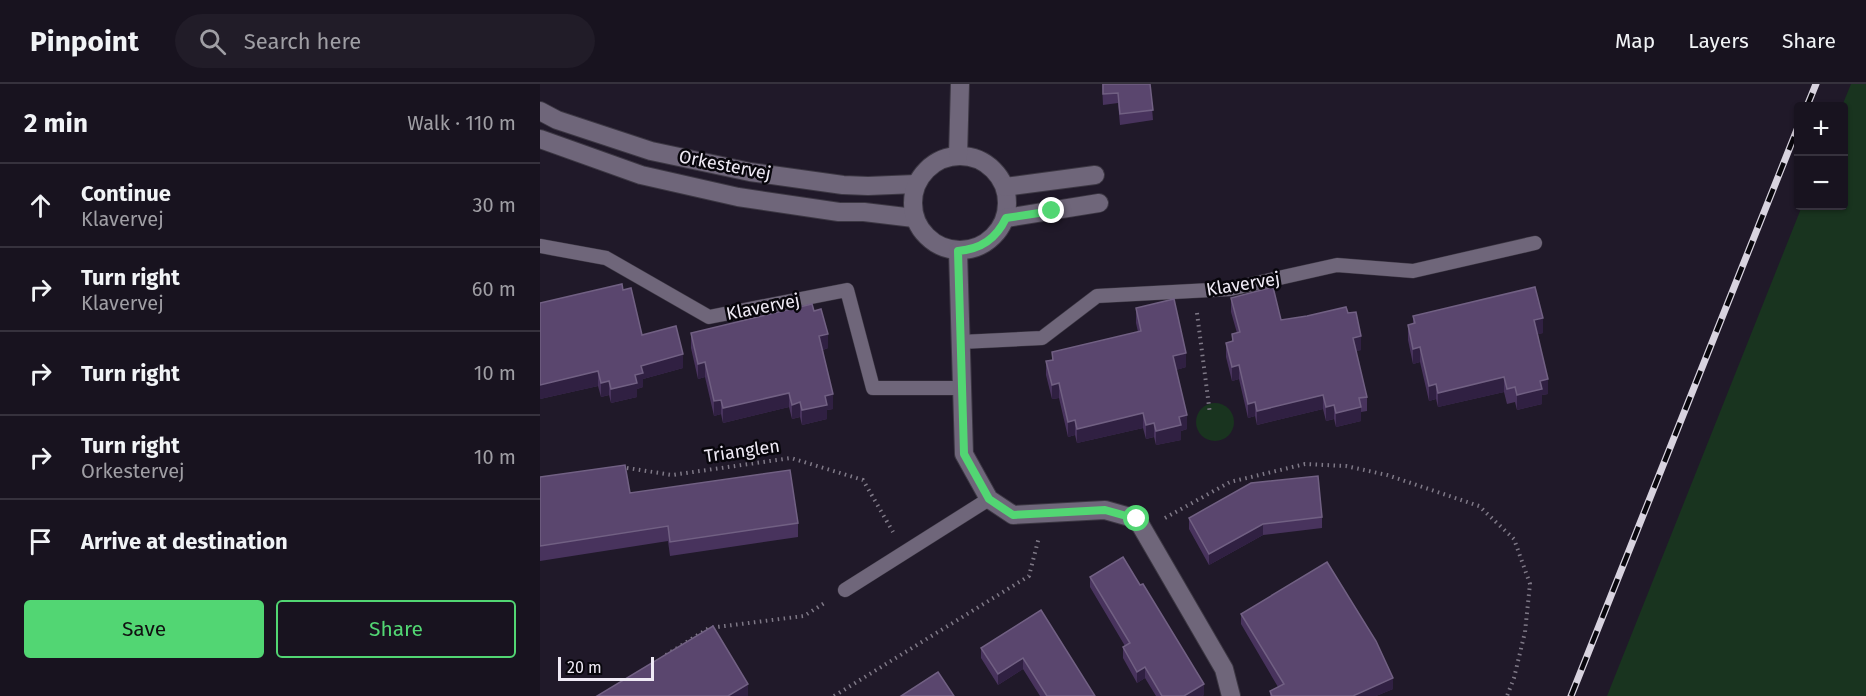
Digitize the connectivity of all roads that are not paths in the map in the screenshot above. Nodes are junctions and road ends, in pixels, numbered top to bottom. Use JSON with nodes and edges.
{"nodes":[{"id":1,"x":960,"y":84,"type":"edge"},
{"id":2,"x":540,"y":111,"type":"edge"},
{"id":3,"x":540,"y":139,"type":"edge"},
{"id":4,"x":958,"y":156,"type":"junction"},
{"id":5,"x":1095,"y":175,"type":"dead end"},
{"id":6,"x":916,"y":184,"type":"junction"},
{"id":7,"x":1005,"y":187,"type":"junction"},
{"id":8,"x":1099,"y":203,"type":"dead end"},
{"id":9,"x":914,"y":218,"type":"junction"},
{"id":10,"x":1006,"y":218,"type":"junction"},
{"id":11,"x":1536,"y":243,"type":"dead end"},
{"id":12,"x":540,"y":246,"type":"edge"},
{"id":13,"x":958,"y":251,"type":"junction"},
{"id":14,"x":961,"y":342,"type":"junction"},
{"id":15,"x":962,"y":388,"type":"junction"},
{"id":16,"x":989,"y":499,"type":"junction"},
{"id":17,"x":845,"y":590,"type":"road end"},
{"id":18,"x":1231,"y":696,"type":"edge"}],
"edges":[{"from":1,"to":4,"type":"street"},
{"from":2,"to":6,"type":"street","name":"Orkestervej"},
{"from":3,"to":9,"type":"street","name":"Orkestervej"},
{"from":4,"to":6,"type":"street"},
{"from":4,"to":7,"type":"street"},
{"from":5,"to":7,"type":"street"},
{"from":6,"to":9,"type":"street"},
{"from":7,"to":10,"type":"street"},
{"from":8,"to":10,"type":"street"},
{"from":9,"to":13,"type":"street"},
{"from":10,"to":13,"type":"street"},
{"from":11,"to":14,"type":"lane","name":"Klavervej"},
{"from":12,"to":15,"type":"lane","name":"Klavervej"},
{"from":13,"to":14,"type":"street"},
{"from":14,"to":15,"type":"street"},
{"from":15,"to":16,"type":"street"},
{"from":16,"to":17,"type":"lane"},
{"from":16,"to":18,"type":"street"}]}
